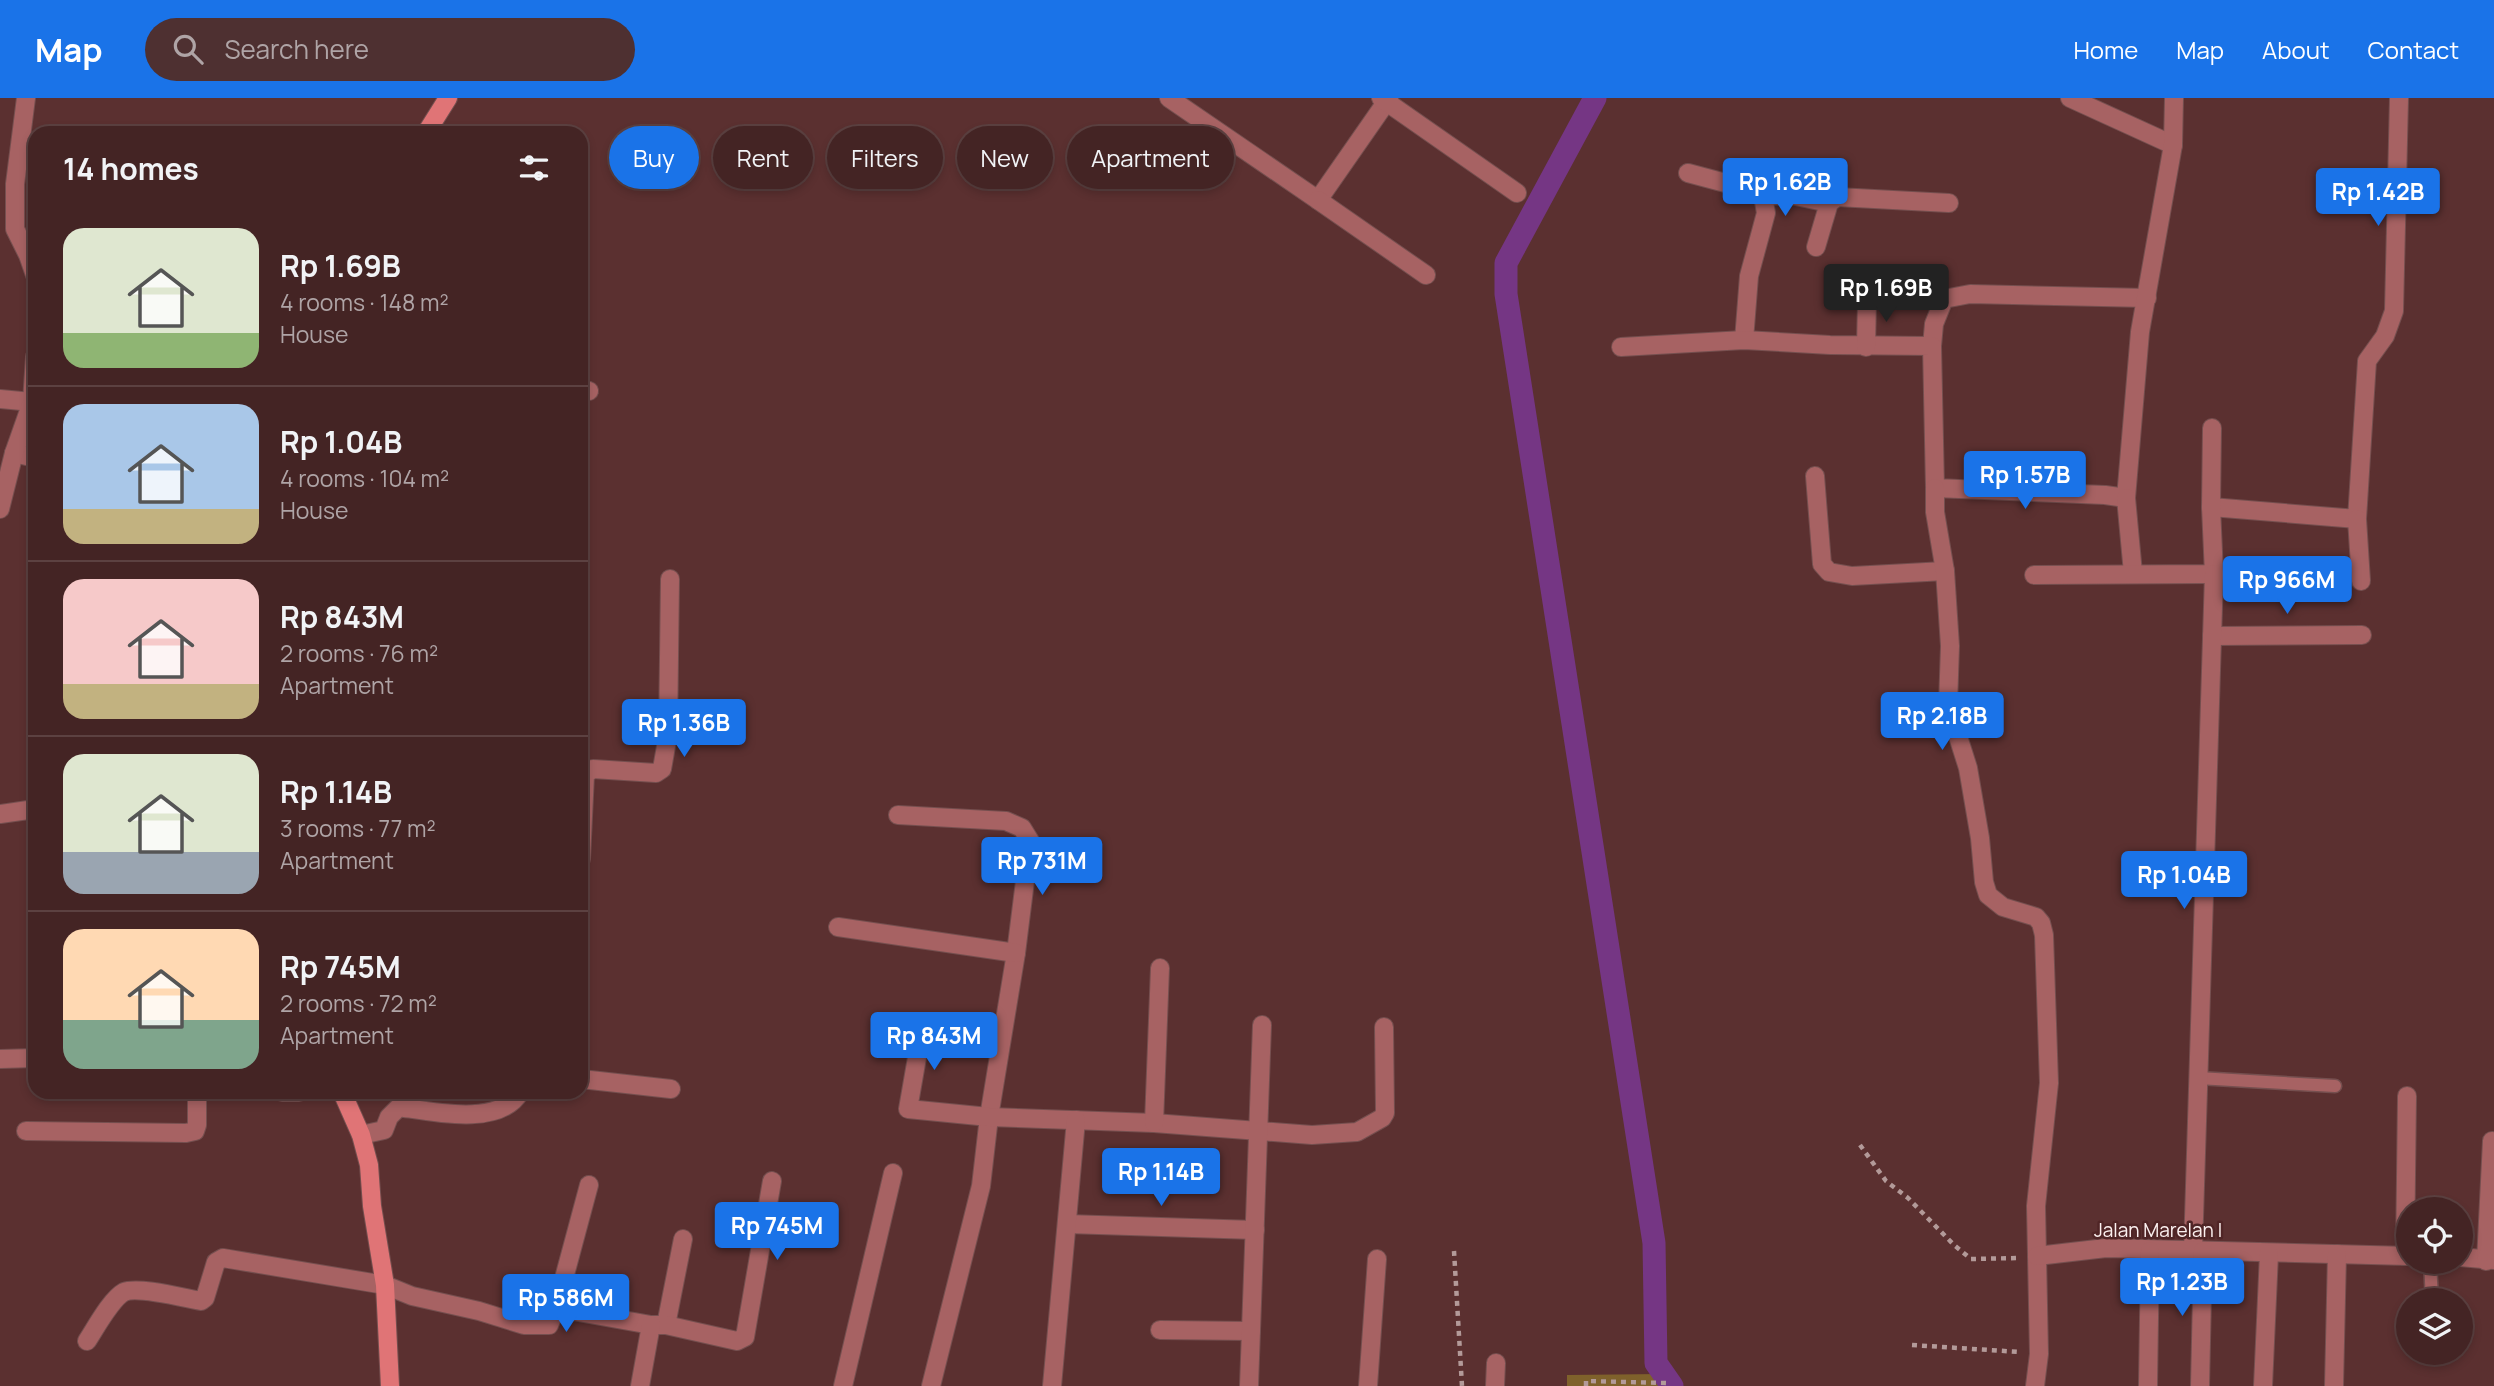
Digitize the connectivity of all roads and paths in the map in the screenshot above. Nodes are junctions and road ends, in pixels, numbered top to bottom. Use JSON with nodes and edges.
{"nodes":[{"id":1,"x":26,"y":98,"type":"edge"},
{"id":2,"x":448,"y":98,"type":"edge"},
{"id":3,"x":1169,"y":98,"type":"edge"},
{"id":4,"x":2070,"y":98,"type":"edge"},
{"id":5,"x":2174,"y":98,"type":"edge"},
{"id":6,"x":2399,"y":98,"type":"edge"},
{"id":7,"x":1386,"y":99,"type":"edge"},
{"id":8,"x":430,"y":126,"type":"edge"},
{"id":9,"x":2173,"y":145,"type":"junction"},
{"id":10,"x":1688,"y":173,"type":"dead end"},
{"id":11,"x":1517,"y":193,"type":"dead end"},
{"id":12,"x":1763,"y":196,"type":"junction"},
{"id":13,"x":1318,"y":201,"type":"junction"},
{"id":14,"x":1829,"y":203,"type":"junction"},
{"id":15,"x":1949,"y":203,"type":"dead end"},
{"id":16,"x":1816,"y":247,"type":"dead end"},
{"id":17,"x":28,"y":253,"type":"edge"},
{"id":18,"x":1426,"y":275,"type":"dead end"},
{"id":19,"x":2147,"y":298,"type":"junction"},
{"id":20,"x":1867,"y":301,"type":"dead end"},
{"id":21,"x":1744,"y":340,"type":"junction"},
{"id":22,"x":1622,"y":346,"type":"dead end"},
{"id":23,"x":1866,"y":346,"type":"junction"},
{"id":24,"x":1932,"y":346,"type":"junction"},
{"id":25,"x":0,"y":399,"type":"edge"},
{"id":26,"x":28,"y":402,"type":"edge"},
{"id":27,"x":28,"y":413,"type":"edge"},
{"id":28,"x":2212,"y":428,"type":"dead end"},
{"id":29,"x":14,"y":453,"type":"junction"},
{"id":30,"x":28,"y":456,"type":"edge"},
{"id":31,"x":1815,"y":476,"type":"dead end"},
{"id":32,"x":1935,"y":488,"type":"junction"},
{"id":33,"x":2126,"y":498,"type":"junction"},
{"id":34,"x":2211,"y":507,"type":"junction"},
{"id":35,"x":0,"y":509,"type":"edge"},
{"id":36,"x":2357,"y":519,"type":"junction"},
{"id":37,"x":1945,"y":571,"type":"junction"},
{"id":38,"x":2133,"y":573,"type":"junction"},
{"id":39,"x":2214,"y":574,"type":"junction"},
{"id":40,"x":2034,"y":575,"type":"dead end"},
{"id":41,"x":670,"y":579,"type":"dead end"},
{"id":42,"x":2361,"y":581,"type":"dead end"},
{"id":43,"x":2362,"y":635,"type":"dead end"},
{"id":44,"x":2212,"y":636,"type":"junction"},
{"id":45,"x":588,"y":772,"type":"edge"},
{"id":46,"x":28,"y":810,"type":"edge"},
{"id":47,"x":0,"y":814,"type":"edge"},
{"id":48,"x":898,"y":815,"type":"dead end"},
{"id":49,"x":838,"y":927,"type":"dead end"},
{"id":50,"x":1016,"y":953,"type":"junction"},
{"id":51,"x":1160,"y":968,"type":"dead end"},
{"id":52,"x":1262,"y":1025,"type":"dead end"},
{"id":53,"x":1384,"y":1027,"type":"dead end"},
{"id":54,"x":922,"y":1029,"type":"dead end"},
{"id":55,"x":28,"y":1058,"type":"edge"},
{"id":56,"x":0,"y":1059,"type":"edge"},
{"id":57,"x":2198,"y":1078,"type":"junction"},
{"id":58,"x":588,"y":1080,"type":"edge"},
{"id":59,"x":2334,"y":1086,"type":"dead end"},
{"id":60,"x":671,"y":1089,"type":"dead end"},
{"id":61,"x":2407,"y":1096,"type":"dead end"},
{"id":62,"x":197,"y":1099,"type":"edge"},
{"id":63,"x":345,"y":1099,"type":"edge"},
{"id":64,"x":516,"y":1099,"type":"edge"},
{"id":65,"x":989,"y":1118,"type":"junction"},
{"id":66,"x":1076,"y":1120,"type":"junction"},
{"id":67,"x":1154,"y":1123,"type":"junction"},
{"id":68,"x":1258,"y":1130,"type":"junction"},
{"id":69,"x":26,"y":1131,"type":"dead end"},
{"id":70,"x":361,"y":1135,"type":"junction"},
{"id":71,"x":2492,"y":1141,"type":"edge"},
{"id":72,"x":1860,"y":1145,"type":"dead end"},
{"id":73,"x":893,"y":1173,"type":"dead end"},
{"id":74,"x":772,"y":1181,"type":"dead end"},
{"id":75,"x":589,"y":1185,"type":"dead end"},
{"id":76,"x":2406,"y":1197,"type":"edge"},
{"id":77,"x":1067,"y":1224,"type":"junction"},
{"id":78,"x":1255,"y":1230,"type":"junction"},
{"id":79,"x":683,"y":1240,"type":"dead end"},
{"id":80,"x":1454,"y":1251,"type":"dead end"},
{"id":81,"x":2150,"y":1251,"type":"junction"},
{"id":82,"x":2198,"y":1251,"type":"junction"},
{"id":83,"x":2269,"y":1254,"type":"junction"},
{"id":84,"x":2337,"y":1254,"type":"junction"},
{"id":85,"x":2037,"y":1256,"type":"junction"},
{"id":86,"x":2396,"y":1256,"type":"edge"},
{"id":87,"x":1377,"y":1259,"type":"dead end"},
{"id":88,"x":2490,"y":1260,"type":"edge"},
{"id":89,"x":385,"y":1285,"type":"junction"},
{"id":90,"x":556,"y":1308,"type":"junction"},
{"id":91,"x":659,"y":1325,"type":"junction"},
{"id":92,"x":1160,"y":1330,"type":"dead end"},
{"id":93,"x":1251,"y":1331,"type":"junction"},
{"id":94,"x":87,"y":1341,"type":"dead end"},
{"id":95,"x":1912,"y":1345,"type":"dead end"},
{"id":96,"x":2039,"y":1354,"type":"junction"},
{"id":97,"x":1496,"y":1363,"type":"dead end"},
{"id":98,"x":390,"y":1386,"type":"edge"},
{"id":99,"x":640,"y":1386,"type":"edge"},
{"id":100,"x":843,"y":1386,"type":"edge"},
{"id":101,"x":931,"y":1386,"type":"edge"},
{"id":102,"x":1052,"y":1386,"type":"edge"},
{"id":103,"x":1249,"y":1386,"type":"edge"},
{"id":104,"x":1368,"y":1386,"type":"edge"},
{"id":105,"x":1462,"y":1386,"type":"edge"},
{"id":106,"x":1495,"y":1386,"type":"edge"},
{"id":107,"x":1586,"y":1386,"type":"edge"},
{"id":108,"x":1668,"y":1386,"type":"edge"},
{"id":109,"x":2035,"y":1386,"type":"edge"},
{"id":110,"x":2148,"y":1386,"type":"edge"},
{"id":111,"x":2200,"y":1386,"type":"edge"},
{"id":112,"x":2263,"y":1386,"type":"edge"},
{"id":113,"x":2334,"y":1386,"type":"edge"}],
"edges":[{"from":1,"to":17,"type":"street"},
{"from":2,"to":8,"type":"street"},
{"from":3,"to":13,"type":"street"},
{"from":4,"to":9,"type":"street"},
{"from":5,"to":9,"type":"street"},
{"from":6,"to":36,"type":"street"},
{"from":7,"to":11,"type":"street"},
{"from":7,"to":13,"type":"street"},
{"from":9,"to":19,"type":"street"},
{"from":10,"to":12,"type":"street"},
{"from":12,"to":14,"type":"street"},
{"from":12,"to":21,"type":"street"},
{"from":13,"to":18,"type":"street"},
{"from":14,"to":15,"type":"street"},
{"from":14,"to":16,"type":"street"},
{"from":19,"to":24,"type":"street"},
{"from":19,"to":33,"type":"street"},
{"from":20,"to":23,"type":"street"},
{"from":21,"to":22,"type":"street"},
{"from":21,"to":23,"type":"street"},
{"from":23,"to":24,"type":"street"},
{"from":24,"to":32,"type":"street"},
{"from":25,"to":26,"type":"street"},
{"from":27,"to":29,"type":"street"},
{"from":28,"to":34,"type":"street"},
{"from":29,"to":30,"type":"street"},
{"from":29,"to":35,"type":"street"},
{"from":31,"to":37,"type":"street"},
{"from":32,"to":33,"type":"street"},
{"from":32,"to":37,"type":"street"},
{"from":33,"to":38,"type":"street"},
{"from":34,"to":36,"type":"street"},
{"from":34,"to":39,"type":"street"},
{"from":36,"to":42,"type":"street"},
{"from":37,"to":85,"type":"street"},
{"from":38,"to":39,"type":"street"},
{"from":38,"to":40,"type":"street"},
{"from":39,"to":44,"type":"street"},
{"from":41,"to":45,"type":"street"},
{"from":43,"to":44,"type":"street"},
{"from":44,"to":57,"type":"street"},
{"from":46,"to":47,"type":"street"},
{"from":48,"to":50,"type":"street"},
{"from":49,"to":50,"type":"street"},
{"from":50,"to":65,"type":"street"},
{"from":51,"to":67,"type":"street"},
{"from":52,"to":68,"type":"street"},
{"from":53,"to":68,"type":"street"},
{"from":54,"to":65,"type":"street"},
{"from":55,"to":56,"type":"street"},
{"from":57,"to":59,"type":"lane"},
{"from":57,"to":82,"type":"street"},
{"from":58,"to":60,"type":"street"},
{"from":61,"to":76,"type":"street"},
{"from":62,"to":69,"type":"street"},
{"from":63,"to":70,"type":"street"},
{"from":64,"to":70,"type":"street"},
{"from":65,"to":66,"type":"street"},
{"from":65,"to":101,"type":"street"},
{"from":66,"to":67,"type":"street"},
{"from":66,"to":77,"type":"street"},
{"from":67,"to":68,"type":"street"},
{"from":68,"to":78,"type":"street"},
{"from":70,"to":89,"type":"street"},
{"from":71,"to":88,"type":"street"},
{"from":72,"to":85,"type":"path"},
{"from":73,"to":100,"type":"street"},
{"from":74,"to":91,"type":"street"},
{"from":75,"to":90,"type":"street"},
{"from":77,"to":78,"type":"street"},
{"from":77,"to":102,"type":"street"},
{"from":78,"to":93,"type":"street"},
{"from":79,"to":91,"type":"street"},
{"from":80,"to":105,"type":"path"},
{"from":81,"to":82,"type":"street","name":"Jalan Marelan I"},
{"from":81,"to":85,"type":"street","name":"Jalan Marelan I"},
{"from":81,"to":110,"type":"street"},
{"from":82,"to":83,"type":"street","name":"Jalan Marelan I"},
{"from":82,"to":111,"type":"street"},
{"from":83,"to":84,"type":"street","name":"Jalan Marelan I"},
{"from":83,"to":112,"type":"street"},
{"from":84,"to":86,"type":"street","name":"Jalan Marelan I"},
{"from":84,"to":113,"type":"street"},
{"from":85,"to":96,"type":"street"},
{"from":87,"to":104,"type":"street"},
{"from":89,"to":90,"type":"street"},
{"from":89,"to":94,"type":"street"},
{"from":89,"to":98,"type":"street"},
{"from":90,"to":91,"type":"street"},
{"from":91,"to":99,"type":"street"},
{"from":92,"to":93,"type":"street"},
{"from":93,"to":103,"type":"street"},
{"from":95,"to":96,"type":"path"},
{"from":96,"to":109,"type":"street"},
{"from":97,"to":106,"type":"street"},
{"from":107,"to":108,"type":"path"}]}
